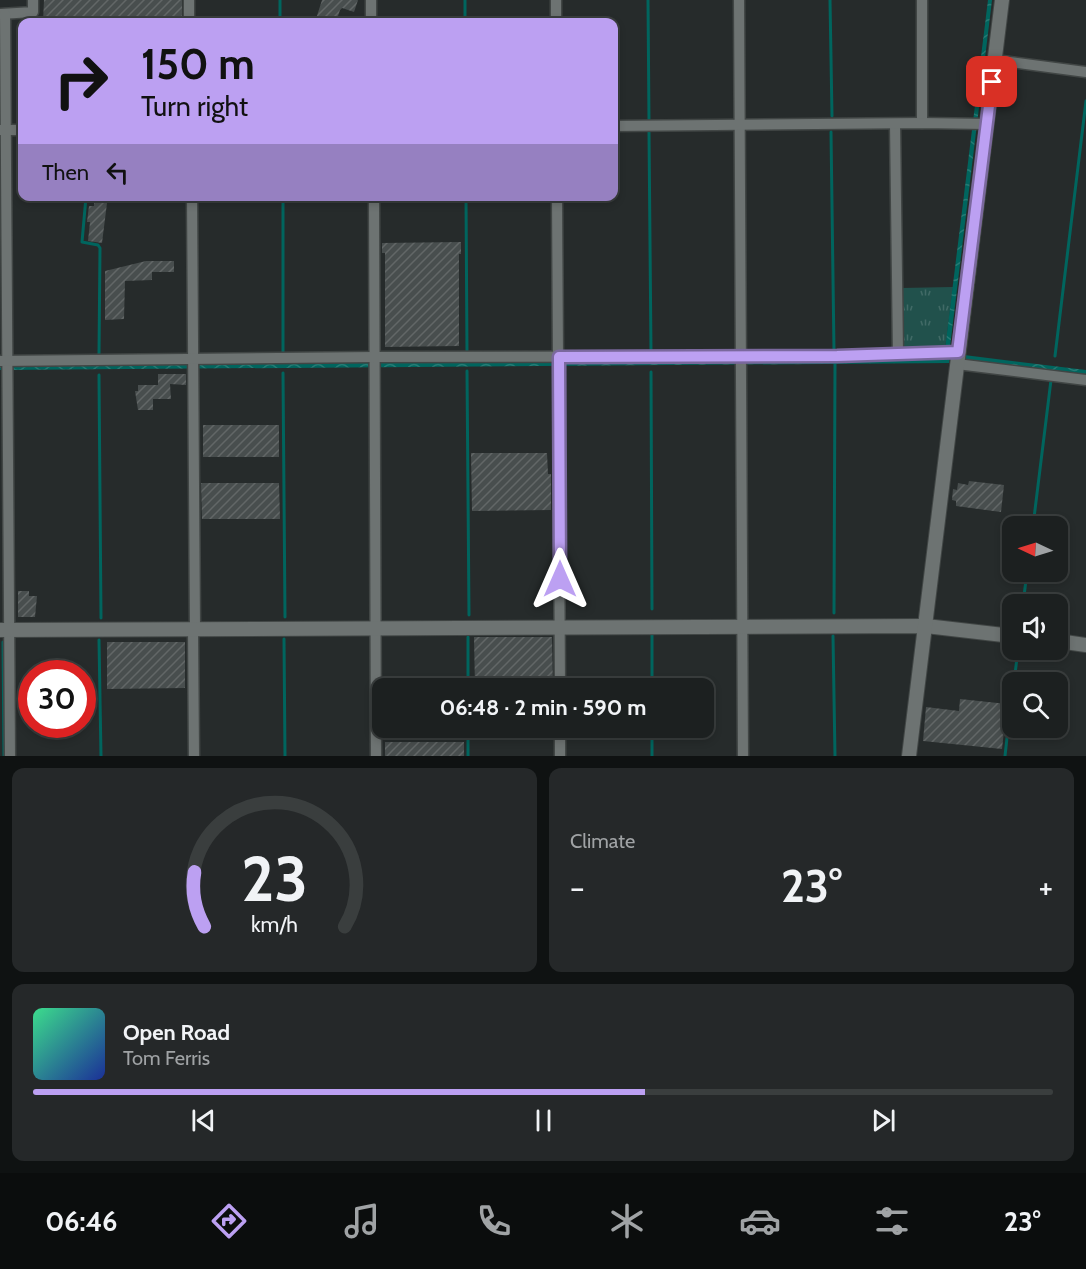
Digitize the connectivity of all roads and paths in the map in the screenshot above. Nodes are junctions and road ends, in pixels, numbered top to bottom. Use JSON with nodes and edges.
{"nodes":[{"id":1,"x":33,"y":0,"type":"edge"},
{"id":2,"x":189,"y":0,"type":"edge"},
{"id":3,"x":371,"y":0,"type":"edge"},
{"id":4,"x":556,"y":0,"type":"edge"},
{"id":5,"x":739,"y":0,"type":"edge"},
{"id":6,"x":922,"y":0,"type":"edge"},
{"id":7,"x":1002,"y":0,"type":"edge"},
{"id":8,"x":2,"y":14,"type":"edge"},
{"id":9,"x":189,"y":18,"type":"edge"},
{"id":10,"x":371,"y":18,"type":"edge"},
{"id":11,"x":556,"y":18,"type":"edge"},
{"id":12,"x":995,"y":60,"type":"junction"},
{"id":13,"x":1086,"y":72,"type":"edge"},
{"id":14,"x":922,"y":123,"type":"junction"},
{"id":15,"x":895,"y":124,"type":"junction"},
{"id":16,"x":979,"y":124,"type":"junction"},
{"id":17,"x":618,"y":126,"type":"edge"},
{"id":18,"x":740,"y":126,"type":"junction"},
{"id":19,"x":3,"y":130,"type":"edge"},
{"id":20,"x":192,"y":201,"type":"edge"},
{"id":21,"x":374,"y":201,"type":"edge"},
{"id":22,"x":557,"y":201,"type":"edge"},
{"id":23,"x":898,"y":354,"type":"junction"},
{"id":24,"x":958,"y":358,"type":"junction"},
{"id":25,"x":742,"y":360,"type":"junction"},
{"id":26,"x":559,"y":361,"type":"junction"},
{"id":27,"x":374,"y":362,"type":"junction"},
{"id":28,"x":6,"y":364,"type":"edge"},
{"id":29,"x":193,"y":364,"type":"junction"},
{"id":30,"x":1086,"y":380,"type":"edge"},
{"id":31,"x":560,"y":626,"type":"junction"},
{"id":32,"x":926,"y":626,"type":"junction"},
{"id":33,"x":375,"y":627,"type":"junction"},
{"id":34,"x":742,"y":627,"type":"junction"},
{"id":35,"x":194,"y":628,"type":"junction"},
{"id":36,"x":5,"y":630,"type":"edge"},
{"id":37,"x":1002,"y":635,"type":"edge"},
{"id":38,"x":1068,"y":642,"type":"edge"},
{"id":39,"x":1086,"y":645,"type":"edge"},
{"id":40,"x":560,"y":678,"type":"edge"},
{"id":41,"x":560,"y":738,"type":"edge"},
{"id":42,"x":10,"y":756,"type":"edge"},
{"id":43,"x":194,"y":756,"type":"edge"},
{"id":44,"x":376,"y":756,"type":"edge"},
{"id":45,"x":560,"y":756,"type":"edge"},
{"id":46,"x":743,"y":756,"type":"edge"},
{"id":47,"x":909,"y":756,"type":"edge"}],
"edges":[{"from":1,"to":8,"type":"street"},
{"from":2,"to":9,"type":"street"},
{"from":3,"to":10,"type":"street"},
{"from":4,"to":11,"type":"street"},
{"from":5,"to":18,"type":"street"},
{"from":6,"to":14,"type":"street"},
{"from":7,"to":12,"type":"street"},
{"from":8,"to":19,"type":"street"},
{"from":12,"to":13,"type":"street"},
{"from":12,"to":16,"type":"street"},
{"from":14,"to":15,"type":"street"},
{"from":14,"to":16,"type":"street"},
{"from":15,"to":18,"type":"street"},
{"from":15,"to":23,"type":"street"},
{"from":16,"to":24,"type":"street"},
{"from":17,"to":18,"type":"street"},
{"from":18,"to":25,"type":"street"},
{"from":19,"to":28,"type":"street"},
{"from":20,"to":29,"type":"street"},
{"from":21,"to":27,"type":"street"},
{"from":22,"to":26,"type":"street"},
{"from":23,"to":24,"type":"street"},
{"from":23,"to":25,"type":"street"},
{"from":24,"to":30,"type":"street"},
{"from":24,"to":32,"type":"street"},
{"from":25,"to":26,"type":"street"},
{"from":25,"to":34,"type":"street"},
{"from":26,"to":27,"type":"street"},
{"from":26,"to":31,"type":"street"},
{"from":27,"to":29,"type":"street"},
{"from":27,"to":33,"type":"street"},
{"from":28,"to":29,"type":"street"},
{"from":28,"to":36,"type":"street"},
{"from":29,"to":35,"type":"street"},
{"from":31,"to":33,"type":"street"},
{"from":31,"to":34,"type":"street"},
{"from":31,"to":40,"type":"street"},
{"from":32,"to":34,"type":"street"},
{"from":32,"to":37,"type":"street"},
{"from":32,"to":47,"type":"street"},
{"from":33,"to":35,"type":"street"},
{"from":33,"to":44,"type":"street"},
{"from":34,"to":46,"type":"street"},
{"from":35,"to":36,"type":"street"},
{"from":35,"to":43,"type":"street"},
{"from":36,"to":42,"type":"street"},
{"from":38,"to":39,"type":"street"},
{"from":41,"to":45,"type":"street"}]}
